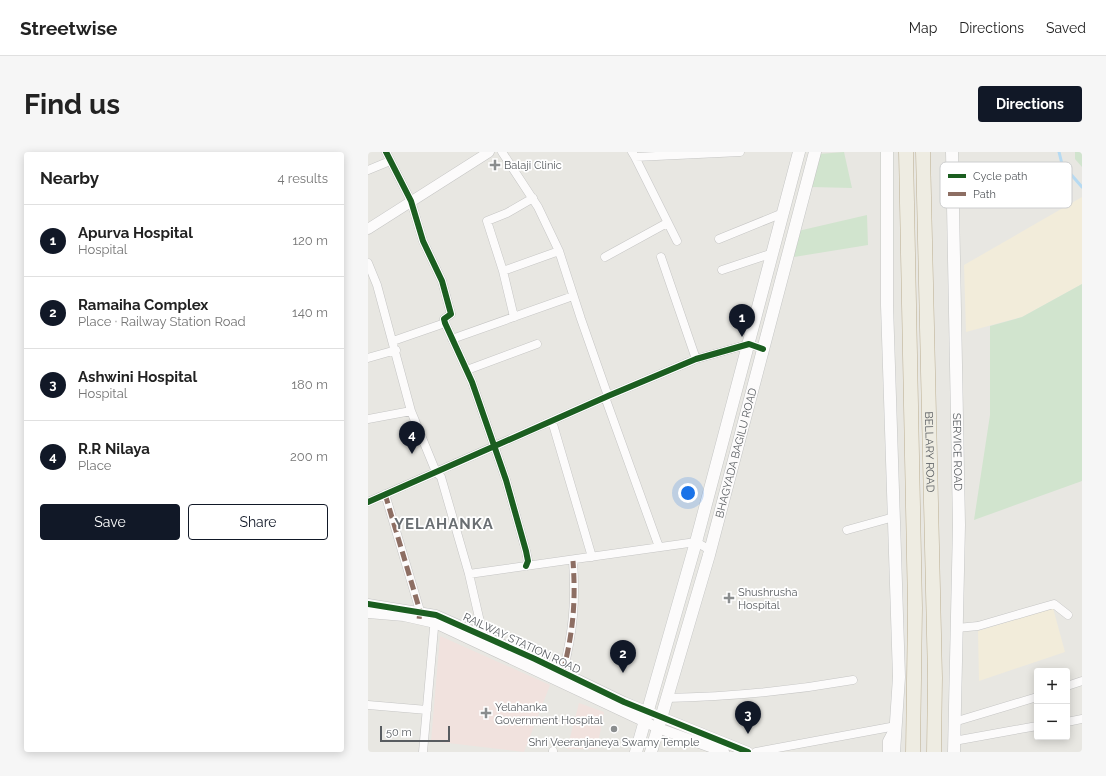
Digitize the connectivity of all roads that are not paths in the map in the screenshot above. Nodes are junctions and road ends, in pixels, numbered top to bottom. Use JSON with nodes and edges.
{"nodes":[{"id":1,"x":386,"y":152,"type":"edge"},
{"id":2,"x":489,"y":152,"type":"edge"},
{"id":3,"x":502,"y":152,"type":"edge"},
{"id":4,"x":740,"y":152,"type":"edge"},
{"id":5,"x":799,"y":152,"type":"edge"},
{"id":6,"x":815,"y":152,"type":"edge"},
{"id":7,"x":886,"y":152,"type":"edge"},
{"id":8,"x":906,"y":152,"type":"edge"},
{"id":9,"x":923,"y":152,"type":"edge"},
{"id":10,"x":952,"y":152,"type":"edge"},
{"id":11,"x":634,"y":155,"type":"edge"},
{"id":12,"x":390,"y":161,"type":"junction"},
{"id":13,"x":952,"y":162,"type":"edge"},
{"id":14,"x":368,"y":170,"type":"edge"},
{"id":15,"x":532,"y":198,"type":"junction"},
{"id":16,"x":411,"y":201,"type":"junction"},
{"id":17,"x":953,"y":208,"type":"edge"},
{"id":18,"x":783,"y":213,"type":"junction"},
{"id":19,"x":668,"y":223,"type":"junction"},
{"id":20,"x":368,"y":229,"type":"edge"},
{"id":21,"x":719,"y":239,"type":"dead end"},
{"id":22,"x":677,"y":241,"type":"dead end"},
{"id":23,"x":559,"y":251,"type":"junction"},
{"id":24,"x":773,"y":253,"type":"junction"},
{"id":25,"x":605,"y":256,"type":"dead end"},
{"id":26,"x":661,"y":257,"type":"dead end"},
{"id":27,"x":368,"y":263,"type":"edge"},
{"id":28,"x":722,"y":270,"type":"dead end"},
{"id":29,"x":504,"y":271,"type":"junction"},
{"id":30,"x":573,"y":296,"type":"junction"},
{"id":31,"x":514,"y":317,"type":"junction"},
{"id":32,"x":445,"y":323,"type":"junction"},
{"id":33,"x":452,"y":339,"type":"junction"},
{"id":34,"x":393,"y":341,"type":"junction"},
{"id":35,"x":536,"y":344,"type":"dead end"},
{"id":36,"x":749,"y":344,"type":"junction"},
{"id":37,"x":763,"y":348,"type":"junction"},
{"id":38,"x":396,"y":350,"type":"junction"},
{"id":39,"x":368,"y":358,"type":"edge"},
{"id":40,"x":696,"y":359,"type":"junction"},
{"id":41,"x":467,"y":370,"type":"junction"},
{"id":42,"x":607,"y":397,"type":"junction"},
{"id":43,"x":411,"y":411,"type":"junction"},
{"id":44,"x":368,"y":420,"type":"edge"},
{"id":45,"x":552,"y":421,"type":"junction"},
{"id":46,"x":495,"y":448,"type":"junction"},
{"id":47,"x":436,"y":472,"type":"junction"},
{"id":48,"x":386,"y":494,"type":"junction"},
{"id":49,"x":368,"y":502,"type":"edge"},
{"id":50,"x":894,"y":517,"type":"junction"},
{"id":51,"x":847,"y":530,"type":"dead end"},
{"id":52,"x":696,"y":542,"type":"junction"},
{"id":53,"x":658,"y":547,"type":"junction"},
{"id":54,"x":710,"y":550,"type":"junction"},
{"id":55,"x":592,"y":558,"type":"junction"},
{"id":56,"x":573,"y":561,"type":"junction"},
{"id":57,"x":526,"y":566,"type":"junction"},
{"id":58,"x":469,"y":574,"type":"junction"},
{"id":59,"x":368,"y":604,"type":"edge"},
{"id":60,"x":368,"y":613,"type":"edge"},
{"id":61,"x":420,"y":616,"type":"junction"},
{"id":62,"x":1068,"y":616,"type":"dead end"},
{"id":63,"x":435,"y":619,"type":"junction"},
{"id":64,"x":956,"y":628,"type":"junction"},
{"id":65,"x":482,"y":640,"type":"junction"},
{"id":66,"x":563,"y":672,"type":"junction"},
{"id":67,"x":853,"y":680,"type":"dead end"},
{"id":68,"x":1082,"y":681,"type":"edge"},
{"id":69,"x":1070,"y":685,"type":"edge"},
{"id":70,"x":666,"y":698,"type":"junction"},
{"id":71,"x":1034,"y":698,"type":"edge"},
{"id":72,"x":368,"y":705,"type":"edge"},
{"id":73,"x":427,"y":710,"type":"junction"},
{"id":74,"x":646,"y":716,"type":"junction"},
{"id":75,"x":1082,"y":719,"type":"edge"},
{"id":76,"x":1070,"y":721,"type":"edge"},
{"id":77,"x":954,"y":722,"type":"junction"},
{"id":78,"x":660,"y":723,"type":"junction"},
{"id":79,"x":896,"y":726,"type":"junction"},
{"id":80,"x":1034,"y":727,"type":"edge"},
{"id":81,"x":954,"y":746,"type":"edge"},
{"id":82,"x":423,"y":752,"type":"edge"},
{"id":83,"x":636,"y":752,"type":"edge"},
{"id":84,"x":651,"y":752,"type":"edge"},
{"id":85,"x":724,"y":752,"type":"edge"},
{"id":86,"x":748,"y":752,"type":"edge"},
{"id":87,"x":756,"y":752,"type":"edge"},
{"id":88,"x":888,"y":752,"type":"edge"},
{"id":89,"x":894,"y":752,"type":"edge"},
{"id":90,"x":913,"y":752,"type":"edge"},
{"id":91,"x":934,"y":752,"type":"edge"}],
"edges":[{"from":1,"to":12,"type":"street"},
{"from":2,"to":16,"type":"street"},
{"from":3,"to":15,"type":"street"},
{"from":4,"to":11,"type":"street"},
{"from":5,"to":18,"type":"main road","name":"BHAGYADA BAGILU ROAD"},
{"from":6,"to":37,"type":"main road","name":"BHAGYADA BAGILU ROAD"},
{"from":7,"to":50,"type":"main road"},
{"from":8,"to":90,"type":"highway","name":"BELLARY ROAD"},
{"from":9,"to":91,"type":"highway","name":"BELLARY ROAD"},
{"from":10,"to":13,"type":"main road","name":"SERVICE ROAD"},
{"from":11,"to":19,"type":"street"},
{"from":12,"to":14,"type":"street"},
{"from":12,"to":16,"type":"street"},
{"from":15,"to":23,"type":"street"},
{"from":15,"to":29,"type":"street"},
{"from":16,"to":20,"type":"street"},
{"from":16,"to":32,"type":"street"},
{"from":17,"to":64,"type":"main road","name":"SERVICE ROAD"},
{"from":18,"to":21,"type":"street"},
{"from":18,"to":24,"type":"main road","name":"BHAGYADA BAGILU ROAD"},
{"from":19,"to":22,"type":"street"},
{"from":19,"to":25,"type":"street"},
{"from":23,"to":29,"type":"street"},
{"from":23,"to":30,"type":"street"},
{"from":24,"to":28,"type":"street"},
{"from":24,"to":36,"type":"main road","name":"BHAGYADA BAGILU ROAD"},
{"from":26,"to":40,"type":"street"},
{"from":27,"to":34,"type":"street"},
{"from":29,"to":31,"type":"street"},
{"from":30,"to":31,"type":"street"},
{"from":30,"to":42,"type":"street"},
{"from":31,"to":33,"type":"street"},
{"from":32,"to":33,"type":"street"},
{"from":32,"to":34,"type":"street"},
{"from":33,"to":41,"type":"street"},
{"from":34,"to":38,"type":"street"},
{"from":35,"to":41,"type":"street"},
{"from":36,"to":37,"type":"street"},
{"from":36,"to":40,"type":"street"},
{"from":36,"to":52,"type":"main road","name":"BHAGYADA BAGILU ROAD"},
{"from":37,"to":54,"type":"main road","name":"BHAGYADA BAGILU ROAD"},
{"from":38,"to":39,"type":"street"},
{"from":38,"to":43,"type":"street"},
{"from":40,"to":42,"type":"street"},
{"from":41,"to":46,"type":"street"},
{"from":42,"to":45,"type":"street"},
{"from":42,"to":53,"type":"street"},
{"from":43,"to":44,"type":"street"},
{"from":43,"to":47,"type":"street"},
{"from":45,"to":46,"type":"street"},
{"from":45,"to":55,"type":"street"},
{"from":46,"to":47,"type":"street"},
{"from":46,"to":57,"type":"street"},
{"from":47,"to":48,"type":"street"},
{"from":47,"to":58,"type":"street"},
{"from":48,"to":49,"type":"street"},
{"from":48,"to":61,"type":"street"},
{"from":50,"to":51,"type":"street"},
{"from":50,"to":79,"type":"main road"},
{"from":52,"to":53,"type":"street"},
{"from":52,"to":54,"type":"street"},
{"from":52,"to":74,"type":"main road","name":"BHAGYADA BAGILU ROAD"},
{"from":53,"to":55,"type":"street"},
{"from":54,"to":70,"type":"main road","name":"BHAGYADA BAGILU ROAD"},
{"from":55,"to":56,"type":"street"},
{"from":56,"to":57,"type":"street"},
{"from":56,"to":66,"type":"street"},
{"from":57,"to":58,"type":"street"},
{"from":58,"to":65,"type":"street"},
{"from":59,"to":61,"type":"street","name":"RAILWAY STATION ROAD"},
{"from":60,"to":61,"type":"street","name":"RAILWAY STATION ROAD"},
{"from":61,"to":63,"type":"street","name":"RAILWAY STATION ROAD"},
{"from":62,"to":64,"type":"street"},
{"from":63,"to":65,"type":"street","name":"RAILWAY STATION ROAD"},
{"from":63,"to":73,"type":"street"},
{"from":64,"to":77,"type":"main road","name":"SERVICE ROAD"},
{"from":65,"to":66,"type":"street","name":"RAILWAY STATION ROAD"},
{"from":65,"to":74,"type":"street","name":"RAILWAY STATION ROAD"},
{"from":66,"to":74,"type":"street","name":"RAILWAY STATION ROAD"},
{"from":67,"to":70,"type":"street"},
{"from":68,"to":69,"type":"street"},
{"from":70,"to":78,"type":"main road","name":"BHAGYADA BAGILU ROAD"},
{"from":71,"to":77,"type":"street"},
{"from":72,"to":73,"type":"street"},
{"from":73,"to":82,"type":"street"},
{"from":74,"to":78,"type":"street","name":"RAILWAY STATION ROAD"},
{"from":74,"to":83,"type":"main road","name":"BHAGYADA BAGILU ROAD"},
{"from":75,"to":76,"type":"street"},
{"from":77,"to":81,"type":"main road","name":"SERVICE ROAD"},
{"from":78,"to":84,"type":"main road","name":"BHAGYADA BAGILU ROAD"},
{"from":78,"to":85,"type":"street"},
{"from":78,"to":86,"type":"street"},
{"from":79,"to":87,"type":"street"},
{"from":79,"to":88,"type":"street"},
{"from":79,"to":89,"type":"main road"},
{"from":80,"to":81,"type":"street"}]}
